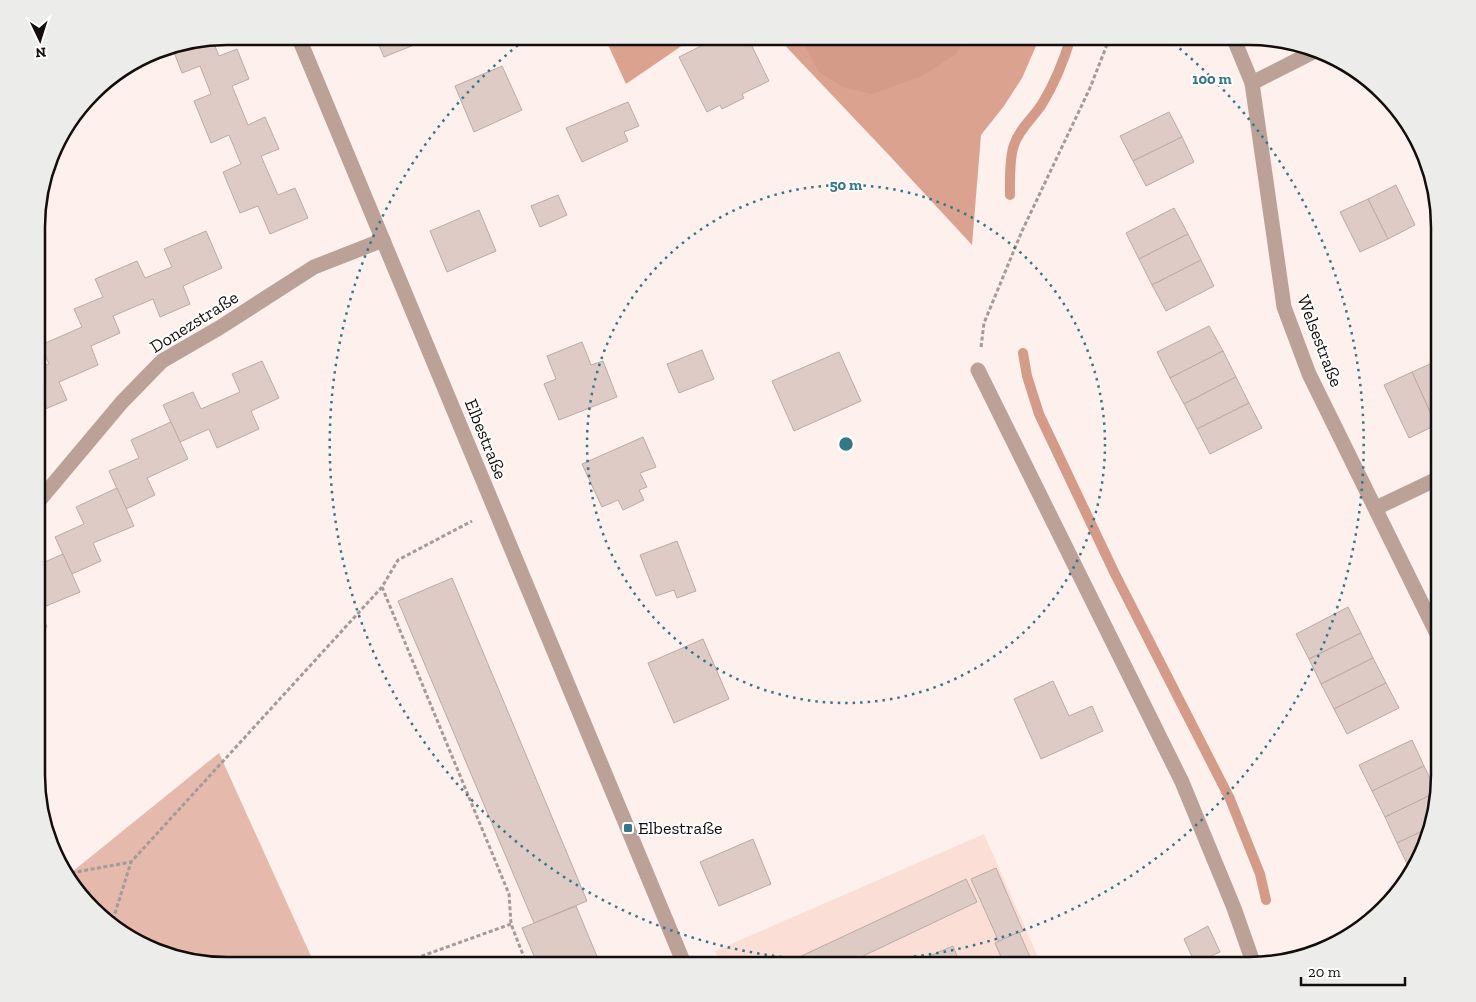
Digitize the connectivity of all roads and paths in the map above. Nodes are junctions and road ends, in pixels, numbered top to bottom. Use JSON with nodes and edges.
{"nodes":[{"id":1,"x":302,"y":45,"type":"edge"},
{"id":2,"x":1107,"y":45,"type":"edge"},
{"id":3,"x":1236,"y":45,"type":"edge"},
{"id":4,"x":1307,"y":55,"type":"edge"},
{"id":5,"x":1252,"y":83,"type":"junction"},
{"id":6,"x":383,"y":240,"type":"junction"},
{"id":7,"x":978,"y":370,"type":"joint"},
{"id":8,"x":1431,"y":482,"type":"edge"},
{"id":9,"x":45,"y":494,"type":"edge"},
{"id":10,"x":1376,"y":508,"type":"junction"},
{"id":11,"x":494,"y":510,"type":"junction"},
{"id":12,"x":382,"y":587,"type":"junction"},
{"id":13,"x":1431,"y":621,"type":"edge"},
{"id":14,"x":132,"y":862,"type":"junction"},
{"id":15,"x":74,"y":872,"type":"edge"},
{"id":16,"x":114,"y":917,"type":"edge"},
{"id":17,"x":511,"y":924,"type":"junction"},
{"id":18,"x":419,"y":957,"type":"edge"},
{"id":19,"x":524,"y":957,"type":"edge"},
{"id":20,"x":681,"y":957,"type":"edge"},
{"id":21,"x":1252,"y":957,"type":"edge"}],
"edges":[{"from":1,"to":6,"type":"street","name":"Elbestraße"},
{"from":2,"to":7,"type":"path"},
{"from":3,"to":5,"type":"street","name":"Welsestraße"},
{"from":4,"to":5,"type":"street"},
{"from":5,"to":10,"type":"street","name":"Welsestraße"},
{"from":6,"to":9,"type":"street","name":"Donezstraße"},
{"from":6,"to":11,"type":"street","name":"Elbestraße"},
{"from":7,"to":21,"type":"street"},
{"from":8,"to":10,"type":"street"},
{"from":10,"to":13,"type":"street","name":"Welsestraße"},
{"from":11,"to":12,"type":"path"},
{"from":11,"to":20,"type":"street","name":"Elbestraße"},
{"from":12,"to":14,"type":"path"},
{"from":12,"to":17,"type":"path"},
{"from":14,"to":15,"type":"path"},
{"from":14,"to":16,"type":"path"},
{"from":17,"to":18,"type":"path"},
{"from":17,"to":19,"type":"path"}]}
